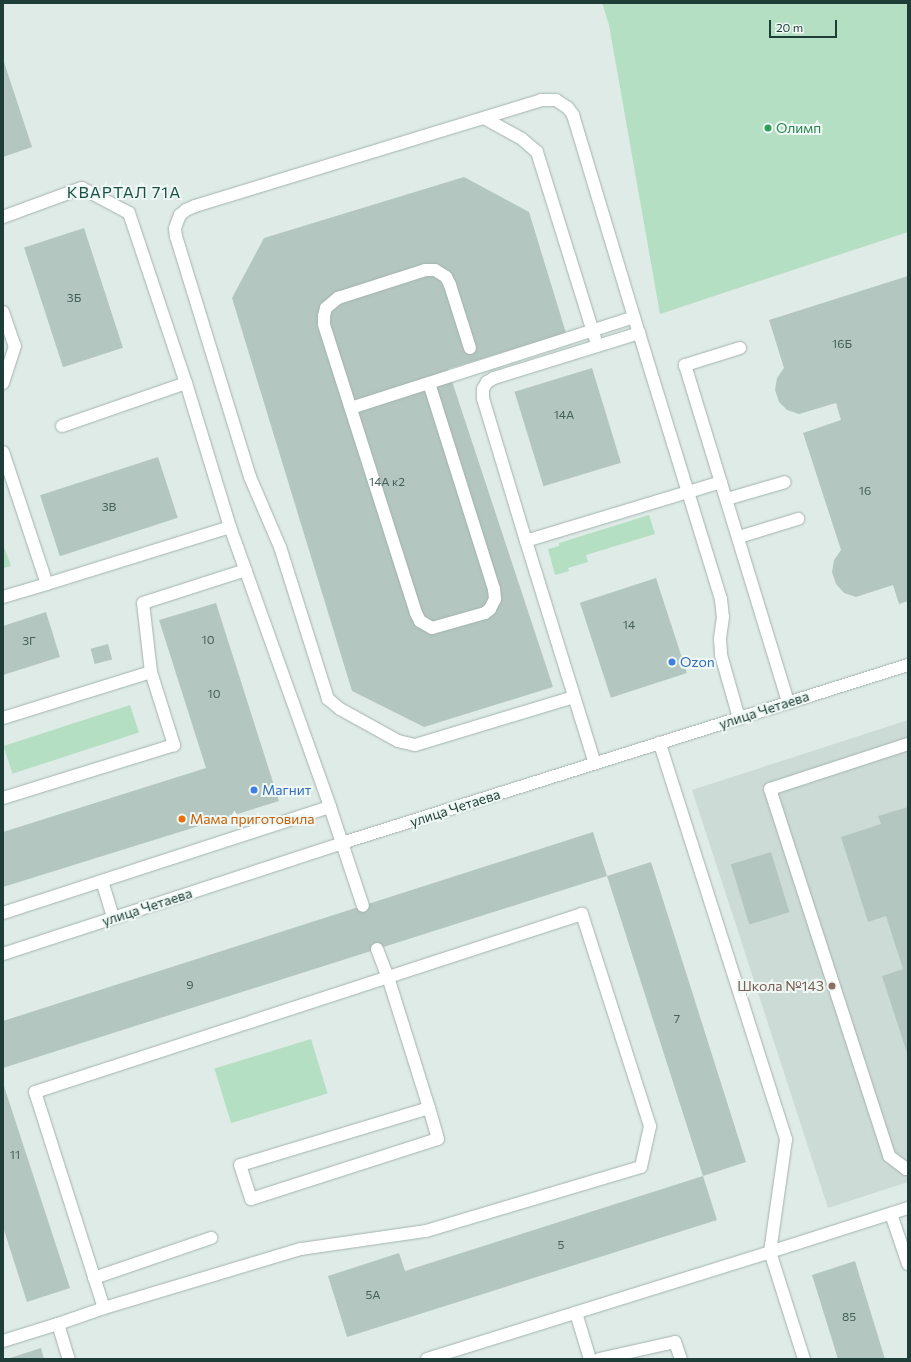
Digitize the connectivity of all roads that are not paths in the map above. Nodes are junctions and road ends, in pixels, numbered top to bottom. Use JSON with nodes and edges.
{"nodes":[{"id":1,"x":484,"y":118,"type":"junction"},
{"id":2,"x":3,"y":217,"type":"edge"},
{"id":3,"x":3,"y":312,"type":"edge"},
{"id":4,"x":634,"y":317,"type":"junction"},
{"id":5,"x":593,"y":330,"type":"junction"},
{"id":6,"x":639,"y":333,"type":"junction"},
{"id":7,"x":15,"y":346,"type":"junction"},
{"id":8,"x":598,"y":346,"type":"junction"},
{"id":9,"x":470,"y":348,"type":"dead end"},
{"id":10,"x":740,"y":348,"type":"dead end"},
{"id":11,"x":3,"y":350,"type":"edge"},
{"id":12,"x":3,"y":383,"type":"edge"},
{"id":13,"x":186,"y":383,"type":"junction"},
{"id":14,"x":429,"y":383,"type":"junction"},
{"id":15,"x":351,"y":408,"type":"junction"},
{"id":16,"x":62,"y":426,"type":"dead end"},
{"id":17,"x":3,"y":452,"type":"edge"},
{"id":18,"x":720,"y":482,"type":"junction"},
{"id":19,"x":785,"y":482,"type":"dead end"},
{"id":20,"x":688,"y":492,"type":"junction"},
{"id":21,"x":727,"y":499,"type":"junction"},
{"id":22,"x":798,"y":519,"type":"dead end"},
{"id":23,"x":230,"y":527,"type":"junction"},
{"id":24,"x":738,"y":537,"type":"junction"},
{"id":25,"x":526,"y":541,"type":"junction"},
{"id":26,"x":246,"y":570,"type":"junction"},
{"id":27,"x":47,"y":584,"type":"junction"},
{"id":28,"x":3,"y":597,"type":"edge"},
{"id":29,"x":908,"y":665,"type":"edge"},
{"id":30,"x":152,"y":672,"type":"junction"},
{"id":31,"x":574,"y":697,"type":"junction"},
{"id":32,"x":788,"y":702,"type":"junction"},
{"id":33,"x":3,"y":718,"type":"edge"},
{"id":34,"x":739,"y":718,"type":"junction"},
{"id":35,"x":660,"y":743,"type":"junction"},
{"id":36,"x":908,"y":744,"type":"edge"},
{"id":37,"x":595,"y":764,"type":"junction"},
{"id":38,"x":3,"y":798,"type":"edge"},
{"id":39,"x":330,"y":807,"type":"junction"},
{"id":40,"x":342,"y":843,"type":"junction"},
{"id":41,"x":102,"y":881,"type":"junction"},
{"id":42,"x":363,"y":906,"type":"dead end"},
{"id":43,"x":3,"y":913,"type":"edge"},
{"id":44,"x":113,"y":918,"type":"junction"},
{"id":45,"x":377,"y":949,"type":"dead end"},
{"id":46,"x":3,"y":954,"type":"edge"},
{"id":47,"x":388,"y":977,"type":"junction"},
{"id":48,"x":429,"y":1108,"type":"junction"},
{"id":49,"x":908,"y":1168,"type":"edge"},
{"id":50,"x":908,"y":1208,"type":"edge"},
{"id":51,"x":891,"y":1214,"type":"junction"},
{"id":52,"x":211,"y":1238,"type":"dead end"},
{"id":53,"x":770,"y":1252,"type":"junction"},
{"id":54,"x":908,"y":1264,"type":"edge"},
{"id":55,"x":94,"y":1278,"type":"junction"},
{"id":56,"x":104,"y":1308,"type":"junction"},
{"id":57,"x":576,"y":1313,"type":"junction"},
{"id":58,"x":58,"y":1324,"type":"junction"},
{"id":59,"x":3,"y":1341,"type":"edge"},
{"id":60,"x":69,"y":1359,"type":"edge"},
{"id":61,"x":428,"y":1359,"type":"edge"},
{"id":62,"x":590,"y":1359,"type":"edge"},
{"id":63,"x":599,"y":1359,"type":"edge"},
{"id":64,"x":681,"y":1359,"type":"edge"},
{"id":65,"x":804,"y":1359,"type":"edge"}],
"edges":[{"from":1,"to":4,"type":"street"},
{"from":1,"to":5,"type":"street"},
{"from":1,"to":31,"type":"street"},
{"from":2,"to":13,"type":"street"},
{"from":3,"to":7,"type":"street"},
{"from":4,"to":5,"type":"street"},
{"from":4,"to":6,"type":"street"},
{"from":5,"to":8,"type":"street"},
{"from":5,"to":14,"type":"street"},
{"from":6,"to":8,"type":"street"},
{"from":6,"to":20,"type":"street"},
{"from":7,"to":11,"type":"street"},
{"from":7,"to":12,"type":"street"},
{"from":8,"to":25,"type":"street"},
{"from":9,"to":15,"type":"street"},
{"from":10,"to":18,"type":"street"},
{"from":13,"to":16,"type":"street"},
{"from":13,"to":23,"type":"street"},
{"from":14,"to":15,"type":"street"},
{"from":14,"to":15,"type":"street"},
{"from":17,"to":27,"type":"street"},
{"from":18,"to":20,"type":"street"},
{"from":18,"to":21,"type":"street"},
{"from":19,"to":21,"type":"street"},
{"from":20,"to":25,"type":"street"},
{"from":20,"to":34,"type":"street"},
{"from":21,"to":24,"type":"street"},
{"from":22,"to":24,"type":"street"},
{"from":23,"to":26,"type":"street"},
{"from":23,"to":27,"type":"street"},
{"from":24,"to":32,"type":"street"},
{"from":25,"to":31,"type":"street"},
{"from":26,"to":30,"type":"street"},
{"from":26,"to":39,"type":"street"},
{"from":27,"to":28,"type":"street"},
{"from":29,"to":32,"type":"street","name":"улица Четаева"},
{"from":30,"to":33,"type":"street"},
{"from":30,"to":38,"type":"street"},
{"from":31,"to":37,"type":"street"},
{"from":32,"to":34,"type":"street","name":"улица Четаева"},
{"from":34,"to":35,"type":"street","name":"улица Четаева"},
{"from":35,"to":37,"type":"street","name":"улица Четаева"},
{"from":35,"to":53,"type":"street"},
{"from":36,"to":49,"type":"street"},
{"from":37,"to":40,"type":"street","name":"улица Четаева"},
{"from":39,"to":40,"type":"street"},
{"from":39,"to":41,"type":"street"},
{"from":40,"to":42,"type":"street"},
{"from":40,"to":44,"type":"street","name":"улица Четаева"},
{"from":41,"to":43,"type":"street"},
{"from":41,"to":44,"type":"street"},
{"from":44,"to":46,"type":"street","name":"улица Четаева"},
{"from":45,"to":47,"type":"street"},
{"from":47,"to":48,"type":"street"},
{"from":47,"to":55,"type":"street"},
{"from":47,"to":56,"type":"street"},
{"from":48,"to":48,"type":"street"},
{"from":50,"to":51,"type":"street"},
{"from":51,"to":53,"type":"street"},
{"from":51,"to":54,"type":"street"},
{"from":52,"to":55,"type":"street"},
{"from":53,"to":57,"type":"street"},
{"from":53,"to":65,"type":"street"},
{"from":55,"to":56,"type":"street"},
{"from":56,"to":58,"type":"street"},
{"from":57,"to":61,"type":"street"},
{"from":57,"to":62,"type":"street"},
{"from":58,"to":59,"type":"street"},
{"from":58,"to":60,"type":"street"},
{"from":63,"to":64,"type":"street"}]}
